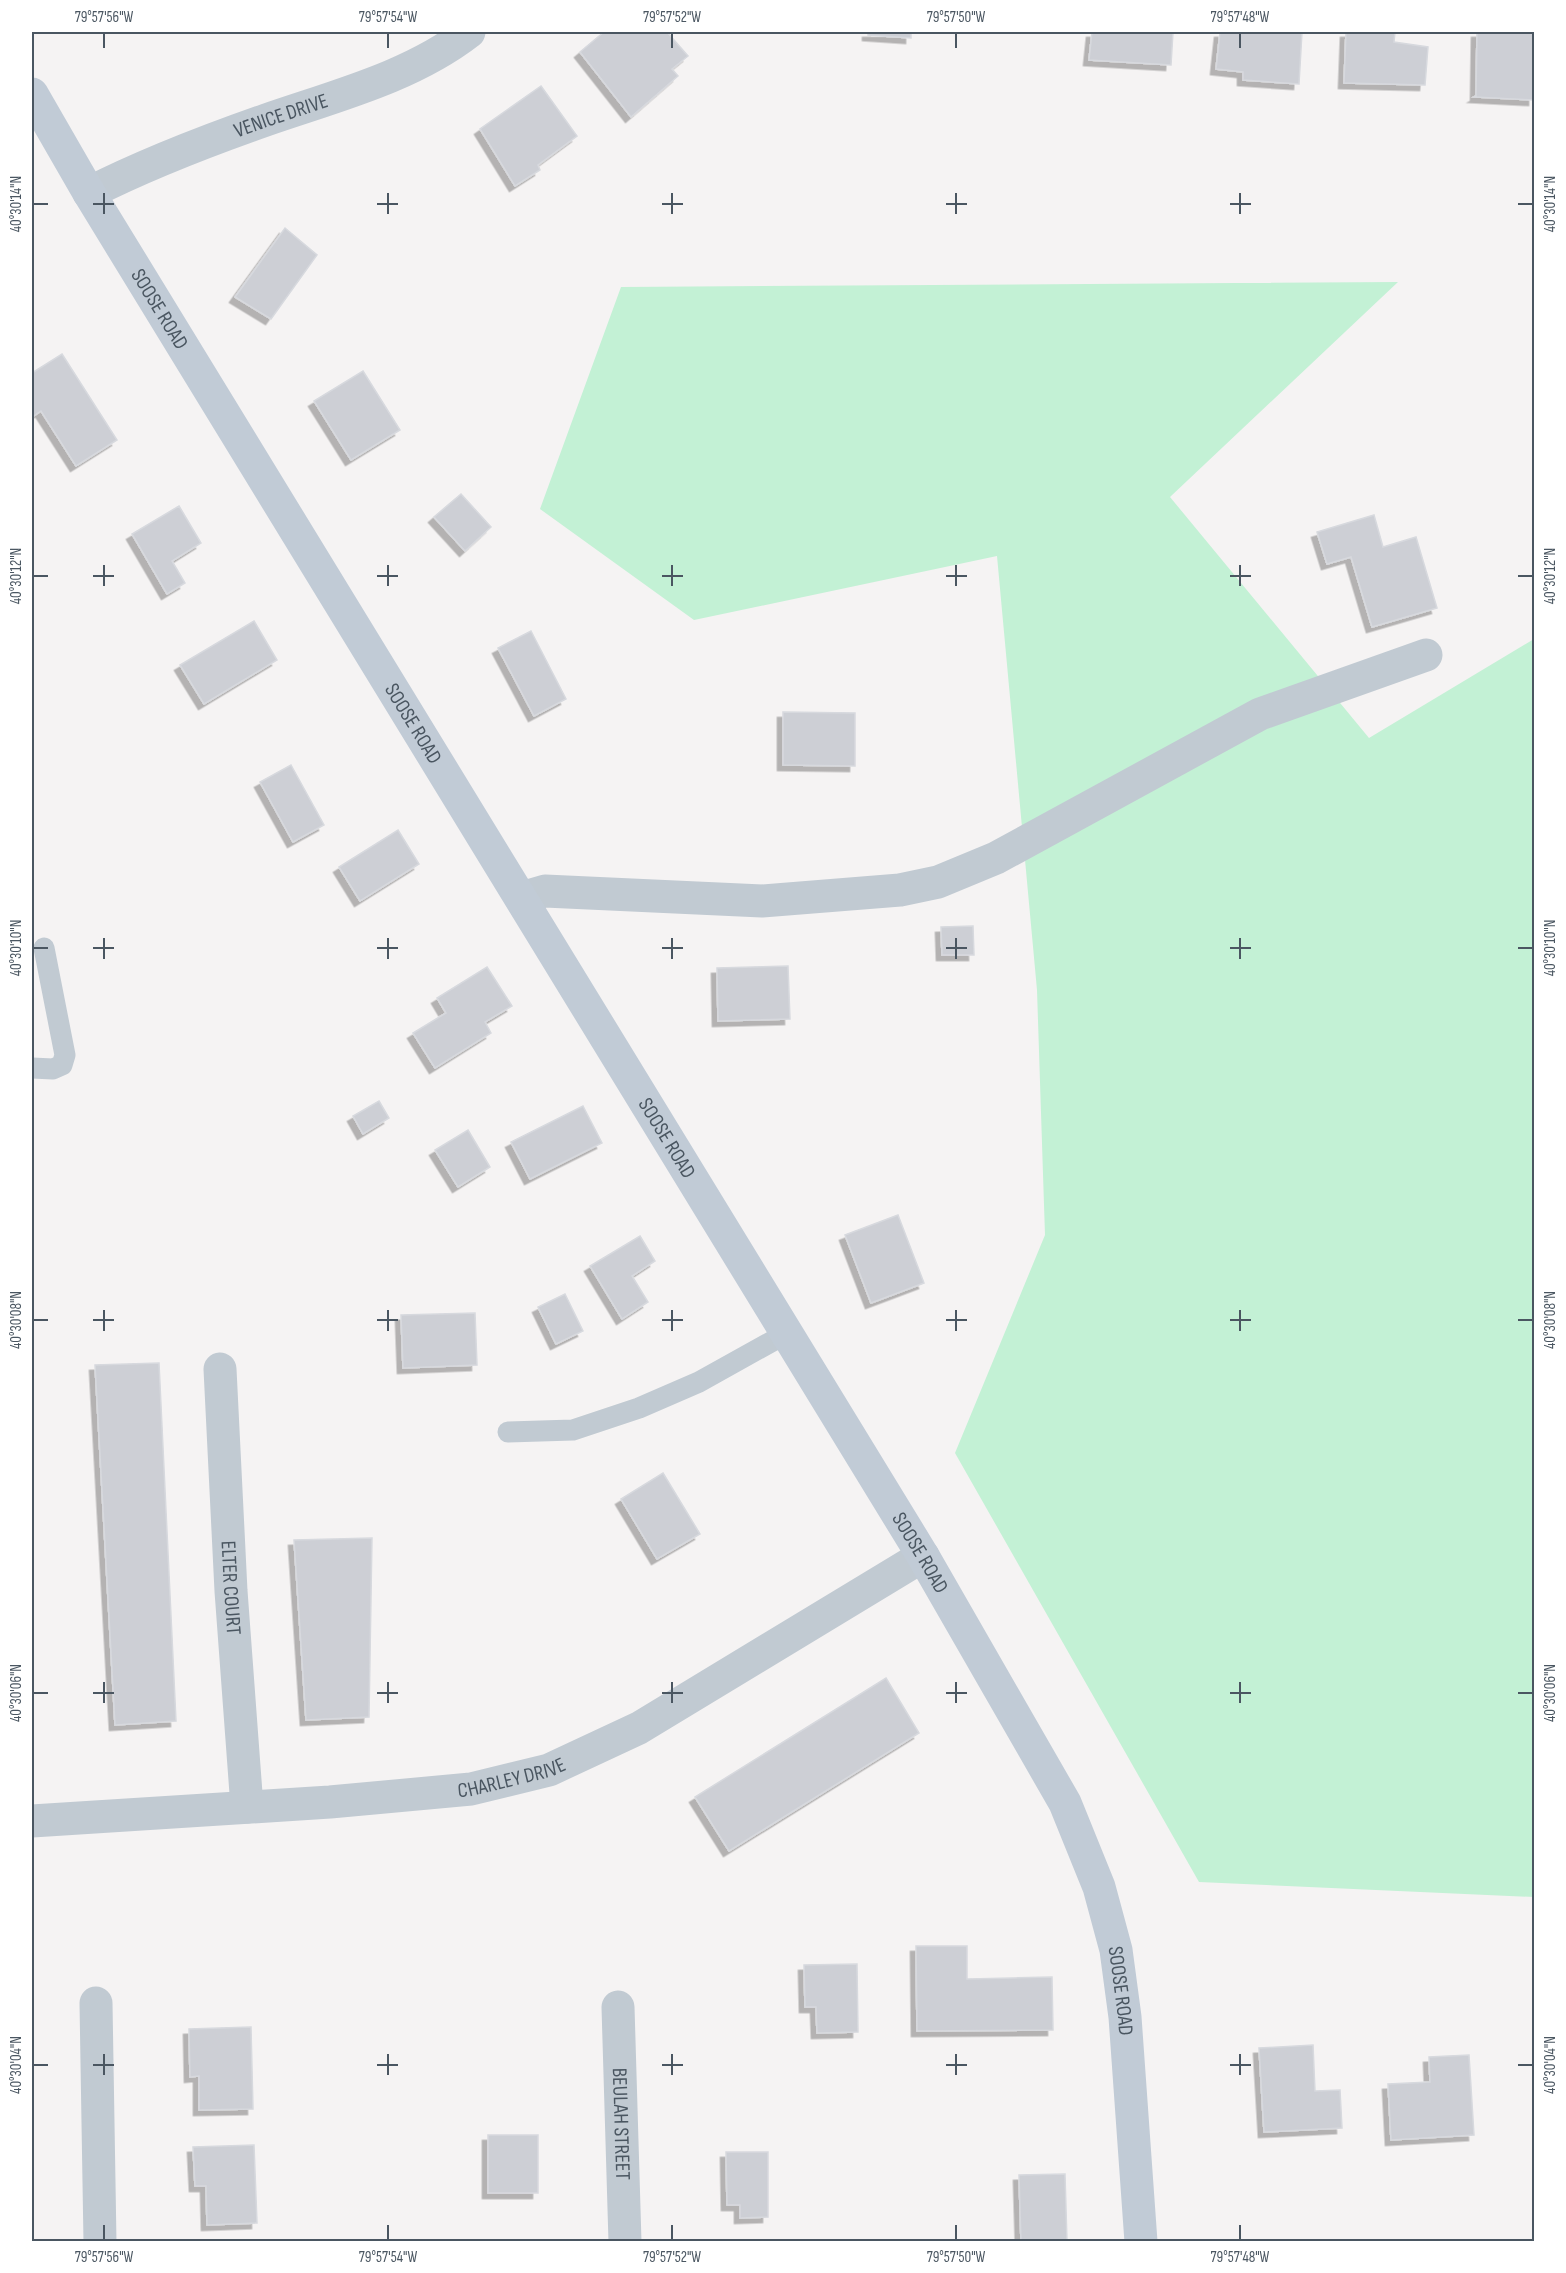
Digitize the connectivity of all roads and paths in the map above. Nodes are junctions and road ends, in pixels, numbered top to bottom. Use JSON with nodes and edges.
{"nodes":[{"id":1,"x":470,"y":32,"type":"edge"},
{"id":2,"x":32,"y":94,"type":"edge"},
{"id":3,"x":89,"y":193,"type":"junction"},
{"id":4,"x":1426,"y":655,"type":"dead end"},
{"id":5,"x":521,"y":898,"type":"junction"},
{"id":6,"x":44,"y":948,"type":"dead end"},
{"id":7,"x":32,"y":1068,"type":"edge"},
{"id":8,"x":787,"y":1333,"type":"junction"},
{"id":9,"x":220,"y":1369,"type":"dead end"},
{"id":10,"x":508,"y":1432,"type":"dead end"},
{"id":11,"x":923,"y":1556,"type":"junction"},
{"id":12,"x":247,"y":1807,"type":"junction"},
{"id":13,"x":35,"y":1817,"type":"edge"},
{"id":14,"x":96,"y":2003,"type":"dead end"},
{"id":15,"x":618,"y":2007,"type":"dead end"},
{"id":16,"x":100,"y":2241,"type":"edge"},
{"id":17,"x":625,"y":2241,"type":"edge"},
{"id":18,"x":1141,"y":2241,"type":"edge"}],
"edges":[{"from":1,"to":3,"type":"street","name":"VENICE DRIVE"},
{"from":2,"to":3,"type":"street","name":"SOOSE ROAD"},
{"from":3,"to":5,"type":"street","name":"SOOSE ROAD"},
{"from":4,"to":5,"type":"street"},
{"from":5,"to":8,"type":"street","name":"SOOSE ROAD"},
{"from":6,"to":7,"type":"lane"},
{"from":8,"to":10,"type":"lane"},
{"from":8,"to":11,"type":"street","name":"SOOSE ROAD"},
{"from":9,"to":12,"type":"street","name":"ELTER COURT"},
{"from":11,"to":12,"type":"street","name":"CHARLEY DRIVE"},
{"from":11,"to":18,"type":"street","name":"SOOSE ROAD"},
{"from":12,"to":13,"type":"street","name":"CHARLEY DRIVE"},
{"from":14,"to":16,"type":"street"},
{"from":15,"to":17,"type":"street","name":"BEULAH STREET"}]}
